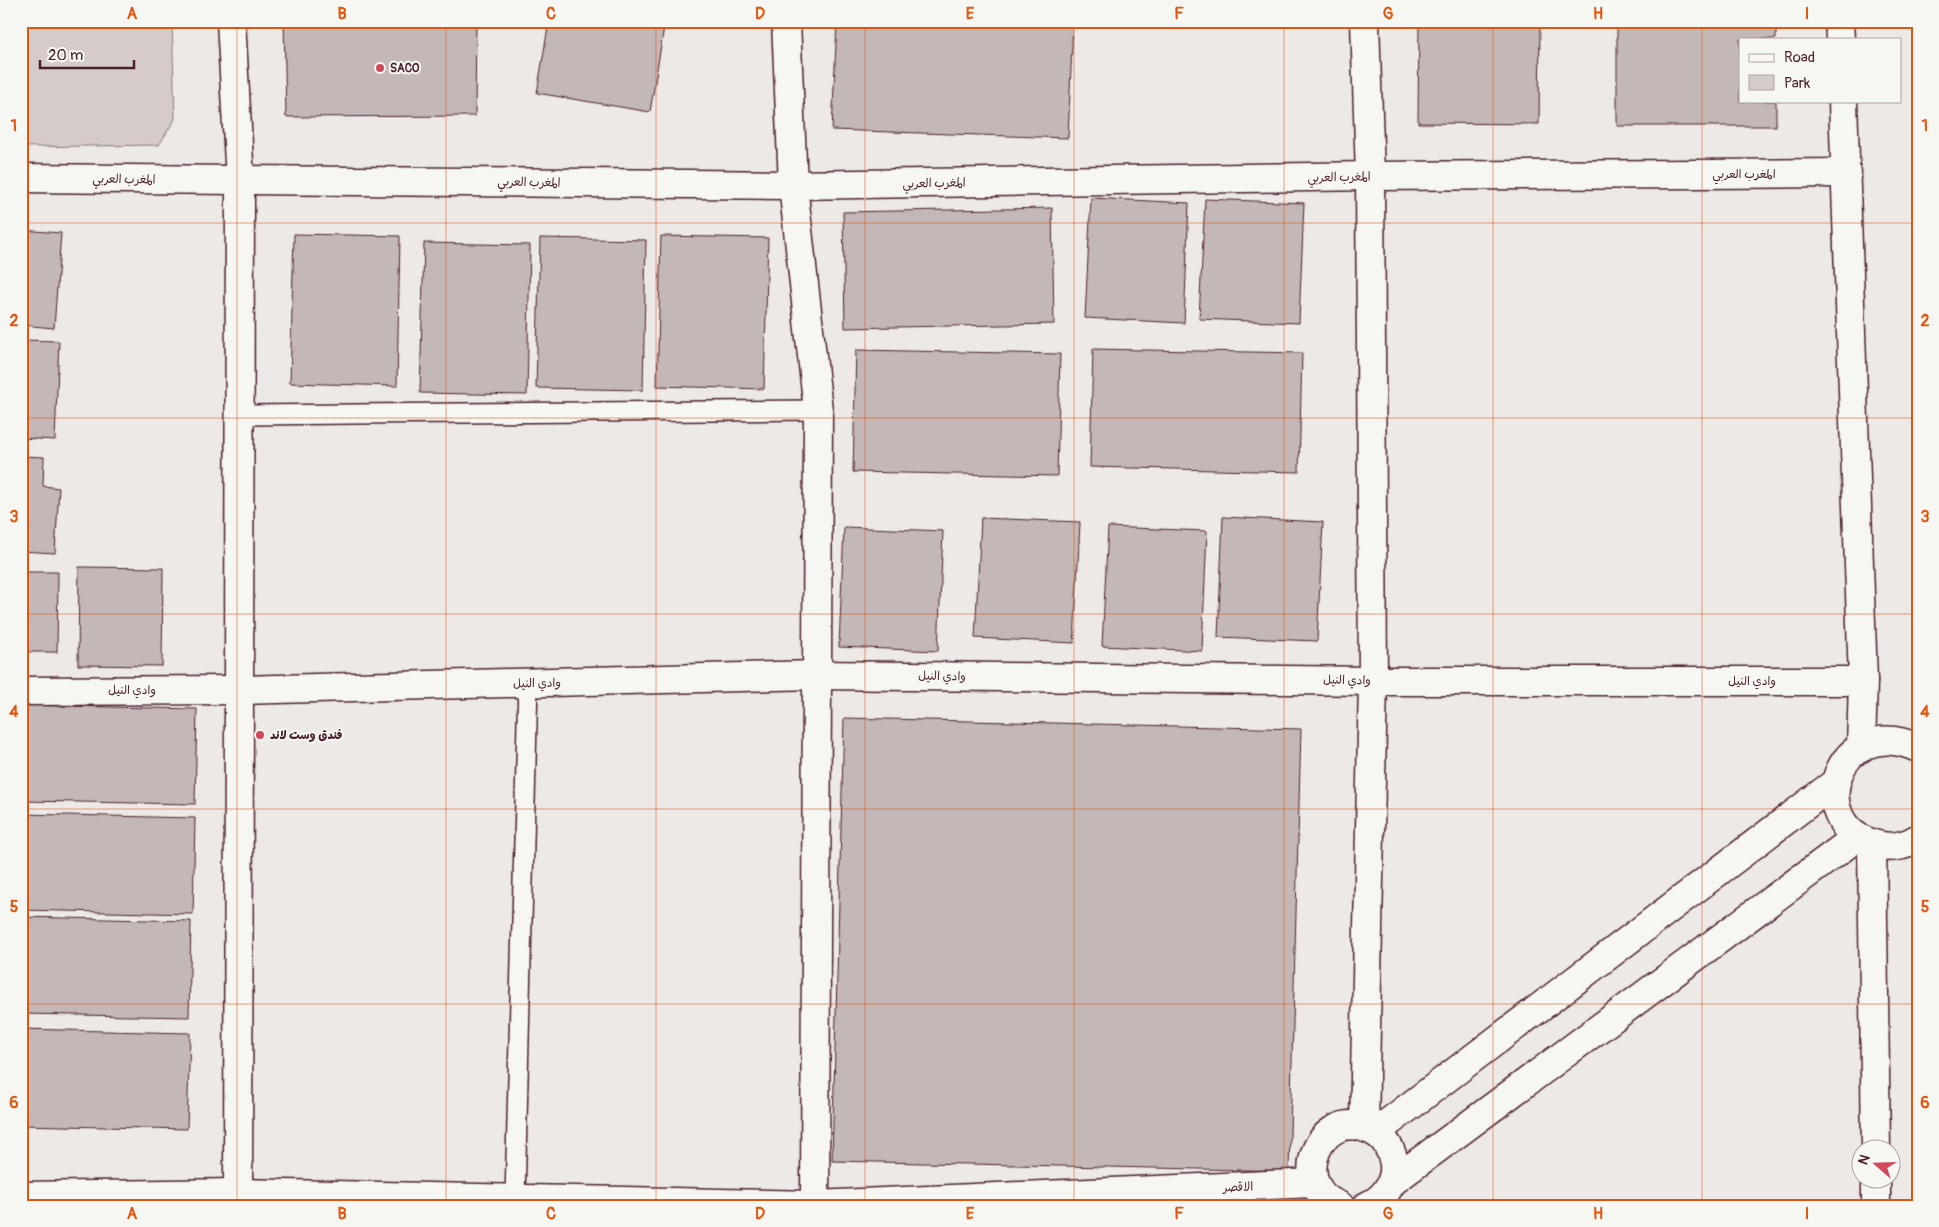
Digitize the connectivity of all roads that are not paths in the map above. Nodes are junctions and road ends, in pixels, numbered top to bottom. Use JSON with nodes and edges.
{"nodes":[{"id":1,"x":232,"y":21,"type":"edge"},
{"id":2,"x":786,"y":21,"type":"edge"},
{"id":3,"x":1365,"y":21,"type":"edge"},
{"id":4,"x":1840,"y":21,"type":"edge"},
{"id":5,"x":1840,"y":38,"type":"edge"},
{"id":6,"x":1843,"y":102,"type":"edge"},
{"id":7,"x":1847,"y":173,"type":"junction"},
{"id":8,"x":1370,"y":176,"type":"junction"},
{"id":9,"x":21,"y":178,"type":"edge"},
{"id":10,"x":240,"y":180,"type":"junction"},
{"id":11,"x":793,"y":185,"type":"junction"},
{"id":12,"x":818,"y":410,"type":"junction"},
{"id":13,"x":240,"y":415,"type":"junction"},
{"id":14,"x":817,"y":675,"type":"junction"},
{"id":15,"x":1374,"y":681,"type":"junction"},
{"id":16,"x":1863,"y":681,"type":"junction"},
{"id":17,"x":528,"y":683,"type":"junction"},
{"id":18,"x":239,"y":690,"type":"junction"},
{"id":19,"x":21,"y":691,"type":"edge"},
{"id":20,"x":1861,"y":748,"type":"junction"},
{"id":21,"x":1918,"y":748,"type":"edge"},
{"id":22,"x":1836,"y":782,"type":"junction"},
{"id":23,"x":1918,"y":838,"type":"edge"},
{"id":24,"x":1865,"y":841,"type":"junction"},
{"id":25,"x":1370,"y":1130,"type":"junction"},
{"id":26,"x":1876,"y":1140,"type":"edge"},
{"id":27,"x":1392,"y":1182,"type":"junction"},
{"id":28,"x":1315,"y":1183,"type":"junction"},
{"id":29,"x":1876,"y":1190,"type":"edge"},
{"id":30,"x":21,"y":1196,"type":"edge"},
{"id":31,"x":515,"y":1199,"type":"junction"},
{"id":32,"x":238,"y":1200,"type":"edge"},
{"id":33,"x":814,"y":1205,"type":"edge"},
{"id":34,"x":1340,"y":1206,"type":"edge"},
{"id":35,"x":1367,"y":1206,"type":"edge"},
{"id":36,"x":1876,"y":1206,"type":"edge"}],
"edges":[{"from":1,"to":10,"type":"street"},
{"from":2,"to":11,"type":"street"},
{"from":3,"to":8,"type":"street"},
{"from":4,"to":5,"type":"street"},
{"from":6,"to":7,"type":"street"},
{"from":7,"to":8,"type":"street","name":"المغرب العربي"},
{"from":7,"to":16,"type":"street"},
{"from":8,"to":11,"type":"street","name":"المغرب العربي"},
{"from":8,"to":15,"type":"street"},
{"from":9,"to":10,"type":"street","name":"المغرب العربي"},
{"from":10,"to":11,"type":"street","name":"المغرب العربي"},
{"from":10,"to":13,"type":"street"},
{"from":11,"to":12,"type":"street"},
{"from":12,"to":13,"type":"lane"},
{"from":12,"to":14,"type":"street"},
{"from":13,"to":18,"type":"street"},
{"from":14,"to":15,"type":"street","name":"وادي النيل"},
{"from":14,"to":17,"type":"street","name":"وادي النيل"},
{"from":14,"to":33,"type":"street"},
{"from":15,"to":16,"type":"street","name":"وادي النيل"},
{"from":15,"to":25,"type":"street"},
{"from":16,"to":20,"type":"street"},
{"from":17,"to":18,"type":"street","name":"وادي النيل"},
{"from":17,"to":31,"type":"lane"},
{"from":18,"to":19,"type":"street","name":"وادي النيل"},
{"from":18,"to":32,"type":"street"},
{"from":20,"to":21,"type":"street"},
{"from":20,"to":22,"type":"street"},
{"from":22,"to":24,"type":"street"},
{"from":22,"to":25,"type":"street"},
{"from":23,"to":24,"type":"street"},
{"from":24,"to":26,"type":"street"},
{"from":24,"to":27,"type":"street"},
{"from":25,"to":27,"type":"street"},
{"from":25,"to":28,"type":"street"},
{"from":27,"to":35,"type":"street"},
{"from":28,"to":33,"type":"street","name":"الاقصر"},
{"from":28,"to":34,"type":"street"},
{"from":29,"to":36,"type":"street"},
{"from":30,"to":32,"type":"street","name":"الاقصر"},
{"from":31,"to":32,"type":"street","name":"الاقصر"},
{"from":31,"to":33,"type":"street","name":"الاقصر"}]}
